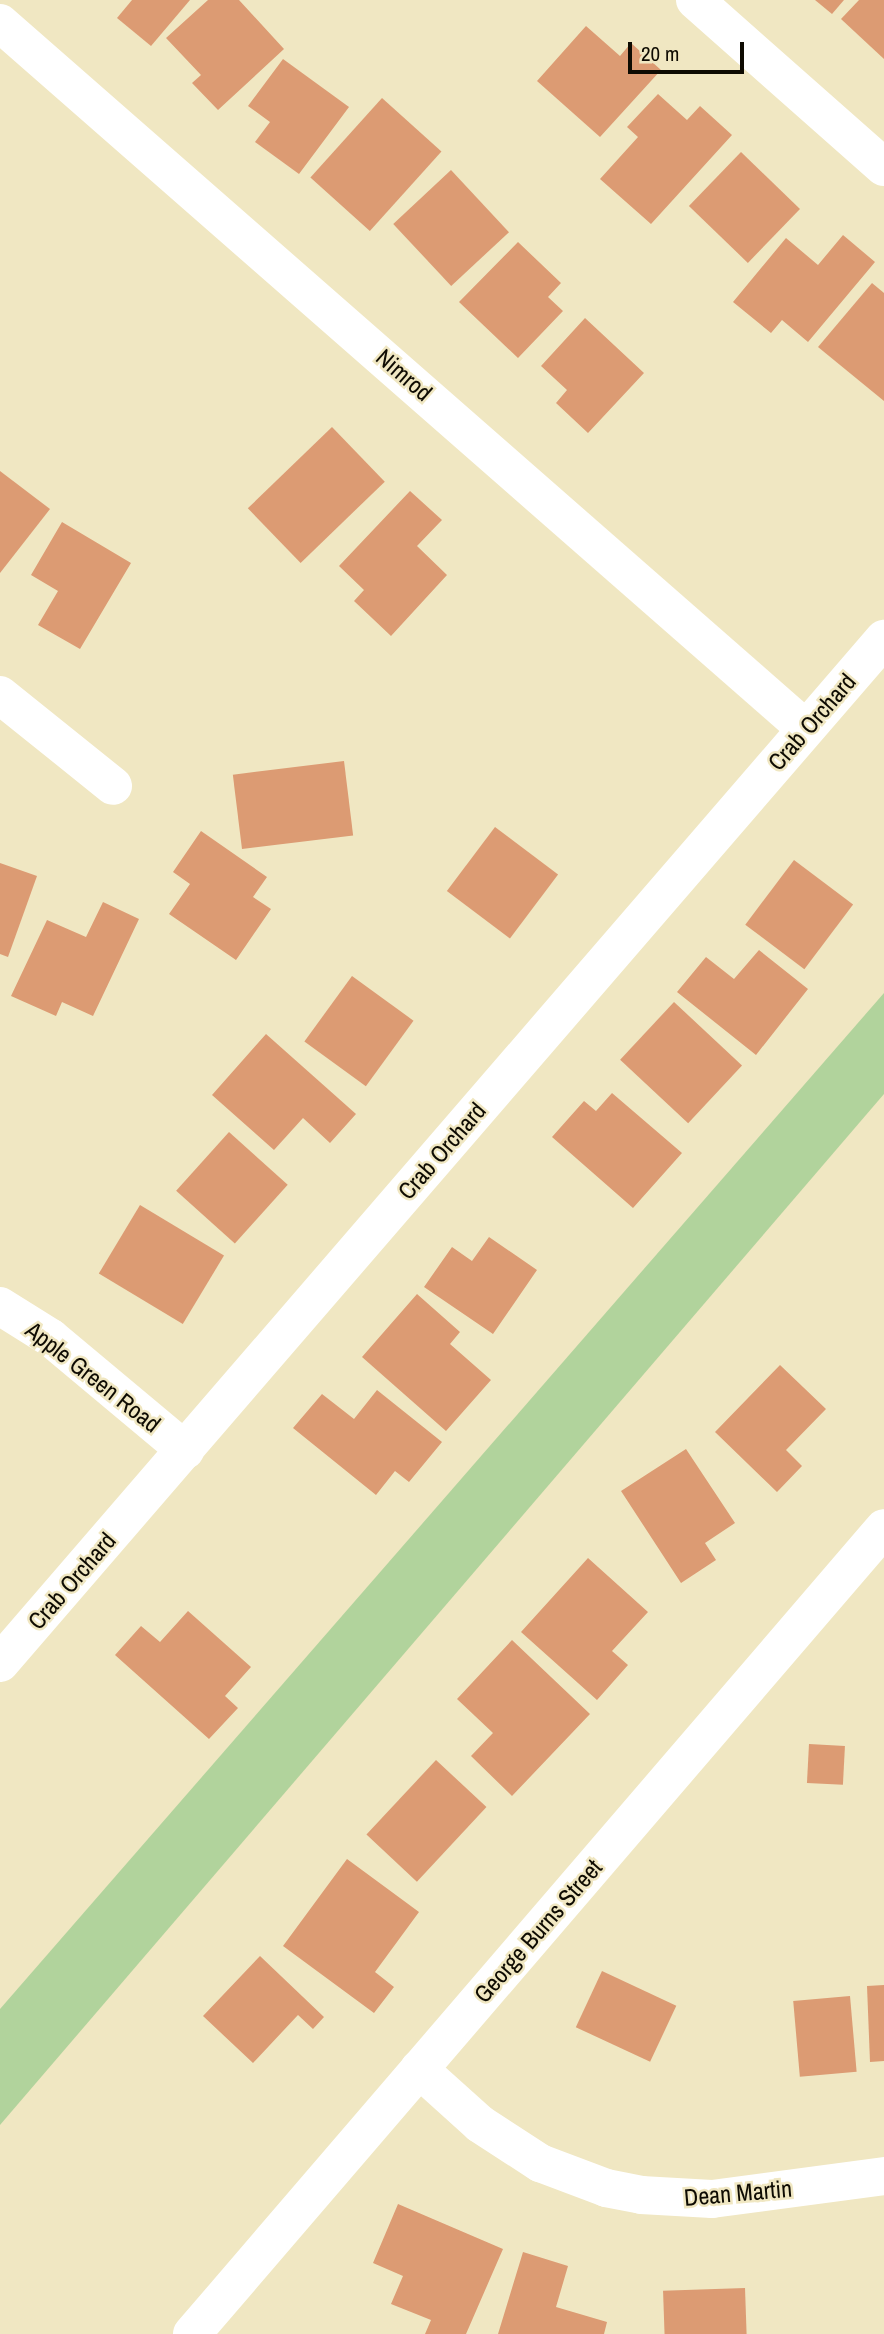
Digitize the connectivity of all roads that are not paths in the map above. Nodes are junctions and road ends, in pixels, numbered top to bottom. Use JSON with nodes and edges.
{"nodes":[{"id":1,"x":695,"y":0,"type":"edge"},
{"id":2,"x":0,"y":23,"type":"edge"},
{"id":3,"x":884,"y":167,"type":"edge"},
{"id":4,"x":884,"y":639,"type":"edge"},
{"id":5,"x":0,"y":695,"type":"edge"},
{"id":6,"x":806,"y":729,"type":"junction"},
{"id":7,"x":113,"y":786,"type":"dead end"},
{"id":8,"x":0,"y":1306,"type":"edge"},
{"id":9,"x":184,"y":1450,"type":"junction"},
{"id":10,"x":884,"y":1528,"type":"edge"},
{"id":11,"x":0,"y":1663,"type":"edge"},
{"id":12,"x":419,"y":2068,"type":"junction"},
{"id":13,"x":884,"y":2176,"type":"edge"},
{"id":14,"x":192,"y":2334,"type":"edge"}],
"edges":[{"from":1,"to":3,"type":"street"},
{"from":2,"to":6,"type":"street","name":"Nimrod"},
{"from":4,"to":6,"type":"street","name":"Crab Orchard"},
{"from":5,"to":7,"type":"street"},
{"from":6,"to":9,"type":"street","name":"Crab Orchard"},
{"from":8,"to":9,"type":"street","name":"Apple Green Road"},
{"from":9,"to":11,"type":"street","name":"Crab Orchard"},
{"from":10,"to":12,"type":"street","name":"George Burns Street"},
{"from":12,"to":13,"type":"street","name":"Dean Martin"},
{"from":12,"to":14,"type":"street","name":"George Burns Street"}]}
